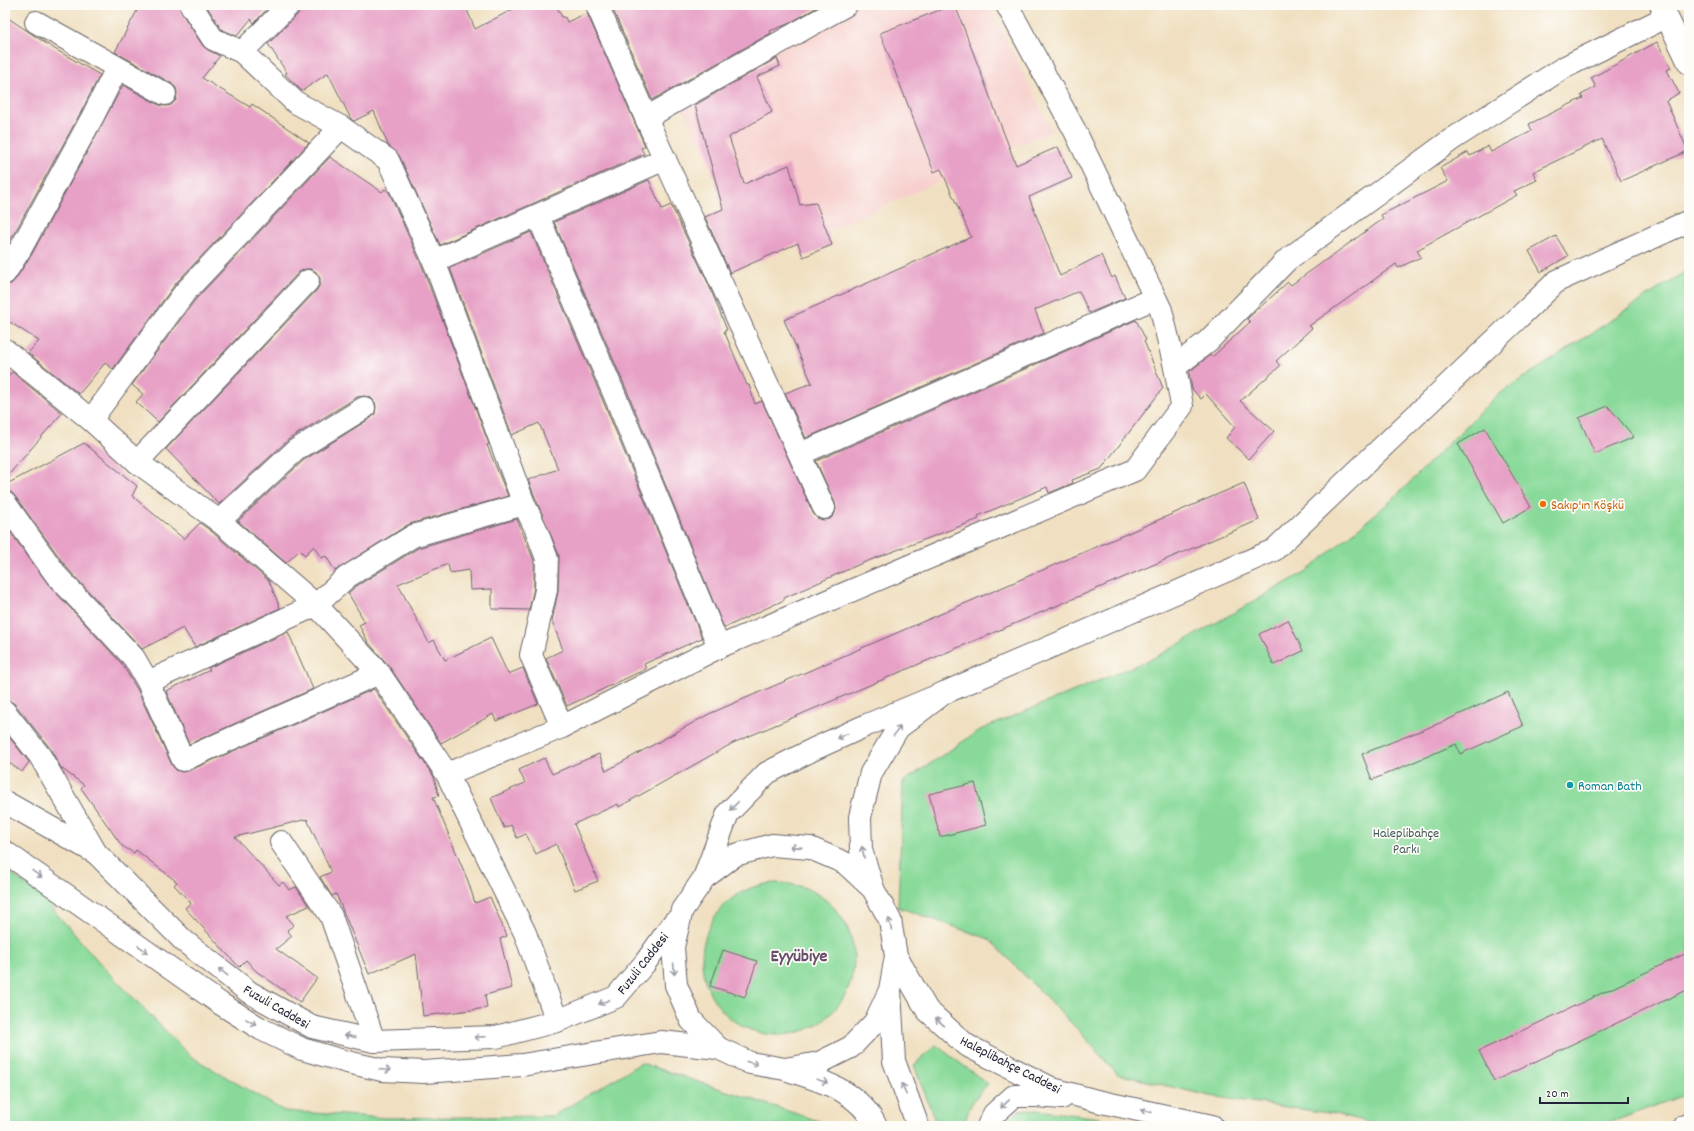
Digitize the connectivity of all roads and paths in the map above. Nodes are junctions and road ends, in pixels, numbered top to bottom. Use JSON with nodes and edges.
{"nodes":[{"id":1,"x":191,"y":5,"type":"edge"},
{"id":2,"x":289,"y":5,"type":"edge"},
{"id":3,"x":597,"y":5,"type":"edge"},
{"id":4,"x":846,"y":5,"type":"edge"},
{"id":5,"x":1006,"y":5,"type":"edge"},
{"id":6,"x":1664,"y":11,"type":"edge"},
{"id":7,"x":36,"y":22,"type":"dead end"},
{"id":8,"x":242,"y":52,"type":"junction"},
{"id":9,"x":1687,"y":52,"type":"edge"},
{"id":10,"x":117,"y":68,"type":"junction"},
{"id":11,"x":165,"y":94,"type":"dead end"},
{"id":12,"x":646,"y":118,"type":"junction"},
{"id":13,"x":341,"y":127,"type":"junction"},
{"id":14,"x":665,"y":159,"type":"junction"},
{"id":15,"x":538,"y":216,"type":"junction"},
{"id":16,"x":1689,"y":221,"type":"edge"},
{"id":17,"x":434,"y":261,"type":"junction"},
{"id":18,"x":5,"y":273,"type":"edge"},
{"id":19,"x":308,"y":281,"type":"dead end"},
{"id":20,"x":1155,"y":298,"type":"junction"},
{"id":21,"x":5,"y":350,"type":"edge"},
{"id":22,"x":1175,"y":366,"type":"junction"},
{"id":23,"x":364,"y":408,"type":"dead end"},
{"id":24,"x":91,"y":420,"type":"junction"},
{"id":25,"x":800,"y":454,"type":"junction"},
{"id":26,"x":137,"y":462,"type":"junction"},
{"id":27,"x":5,"y":503,"type":"edge"},
{"id":28,"x":524,"y":504,"type":"junction"},
{"id":29,"x":824,"y":508,"type":"dead end"},
{"id":30,"x":220,"y":521,"type":"junction"},
{"id":31,"x":316,"y":605,"type":"junction"},
{"id":32,"x":719,"y":647,"type":"junction"},
{"id":33,"x":379,"y":673,"type":"junction"},
{"id":34,"x":148,"y":682,"type":"junction"},
{"id":35,"x":944,"y":693,"type":"junction"},
{"id":36,"x":5,"y":712,"type":"edge"},
{"id":37,"x":562,"y":727,"type":"junction"},
{"id":38,"x":447,"y":774,"type":"junction"},
{"id":39,"x":5,"y":802,"type":"edge"},
{"id":40,"x":281,"y":842,"type":"dead end"},
{"id":41,"x":5,"y":852,"type":"edge"},
{"id":42,"x":96,"y":853,"type":"junction"},
{"id":43,"x":704,"y":878,"type":"junction"},
{"id":44,"x":873,"y":889,"type":"junction"},
{"id":45,"x":682,"y":910,"type":"junction"},
{"id":46,"x":896,"y":956,"type":"junction"},
{"id":47,"x":890,"y":990,"type":"junction"},
{"id":48,"x":557,"y":1021,"type":"junction"},
{"id":49,"x":374,"y":1042,"type":"junction"},
{"id":50,"x":718,"y":1048,"type":"junction"},
{"id":51,"x":785,"y":1069,"type":"junction"},
{"id":52,"x":1097,"y":1101,"type":"junction"},
{"id":53,"x":1689,"y":1124,"type":"edge"},
{"id":54,"x":876,"y":1126,"type":"edge"},
{"id":55,"x":918,"y":1126,"type":"edge"},
{"id":56,"x":988,"y":1126,"type":"edge"},
{"id":57,"x":1212,"y":1126,"type":"edge"},
{"id":58,"x":1685,"y":1126,"type":"edge"}],
"edges":[{"from":1,"to":8,"type":"street"},
{"from":2,"to":8,"type":"street"},
{"from":3,"to":12,"type":"street"},
{"from":4,"to":12,"type":"street"},
{"from":5,"to":20,"type":"street"},
{"from":6,"to":9,"type":"street"},
{"from":6,"to":22,"type":"street"},
{"from":7,"to":10,"type":"street"},
{"from":8,"to":13,"type":"street"},
{"from":10,"to":11,"type":"street"},
{"from":10,"to":18,"type":"street"},
{"from":12,"to":14,"type":"street"},
{"from":13,"to":17,"type":"street"},
{"from":13,"to":24,"type":"street"},
{"from":14,"to":15,"type":"street"},
{"from":14,"to":25,"type":"street"},
{"from":15,"to":17,"type":"street"},
{"from":15,"to":32,"type":"street"},
{"from":16,"to":35,"type":"street"},
{"from":17,"to":28,"type":"street"},
{"from":19,"to":26,"type":"street"},
{"from":20,"to":22,"type":"street"},
{"from":20,"to":25,"type":"street"},
{"from":21,"to":24,"type":"street"},
{"from":22,"to":32,"type":"street"},
{"from":23,"to":30,"type":"street"},
{"from":24,"to":26,"type":"street"},
{"from":25,"to":29,"type":"street"},
{"from":26,"to":30,"type":"street"},
{"from":27,"to":34,"type":"street"},
{"from":28,"to":31,"type":"street"},
{"from":28,"to":37,"type":"street"},
{"from":30,"to":31,"type":"street"},
{"from":31,"to":33,"type":"street"},
{"from":31,"to":34,"type":"street"},
{"from":32,"to":37,"type":"street"},
{"from":33,"to":34,"type":"street"},
{"from":33,"to":38,"type":"street"},
{"from":35,"to":43,"type":"street","one_way":true},
{"from":44,"to":35,"type":"street","one_way":true},
{"from":36,"to":42,"type":"street"},
{"from":37,"to":38,"type":"street"},
{"from":38,"to":48,"type":"street"},
{"from":39,"to":42,"type":"street","name":"Fuzuli Caddesi"},
{"from":40,"to":49,"type":"street"},
{"from":41,"to":50,"type":"street","name":"Fuzuli Caddesi","one_way":true},
{"from":49,"to":42,"type":"street","name":"Fuzuli Caddesi","one_way":true},
{"from":44,"to":43,"type":"street","one_way":true},
{"from":43,"to":45,"type":"street","name":"Fuzuli Caddesi"},
{"from":46,"to":44,"type":"street","one_way":true},
{"from":45,"to":48,"type":"street","name":"Fuzuli Caddesi","one_way":true},
{"from":45,"to":50,"type":"street","one_way":true},
{"from":46,"to":47,"type":"street"},
{"from":52,"to":46,"type":"street","name":"Haleplibahçe Caddesi","one_way":true},
{"from":47,"to":51,"type":"street"},
{"from":55,"to":47,"type":"street","one_way":true},
{"from":48,"to":49,"type":"street","name":"Fuzuli Caddesi","one_way":true},
{"from":50,"to":51,"type":"street","one_way":true},
{"from":51,"to":54,"type":"street","one_way":true},
{"from":52,"to":56,"type":"street","one_way":true},
{"from":57,"to":52,"type":"street","name":"Haleplibahçe Caddesi","one_way":true},
{"from":53,"to":58,"type":"street"}]}
